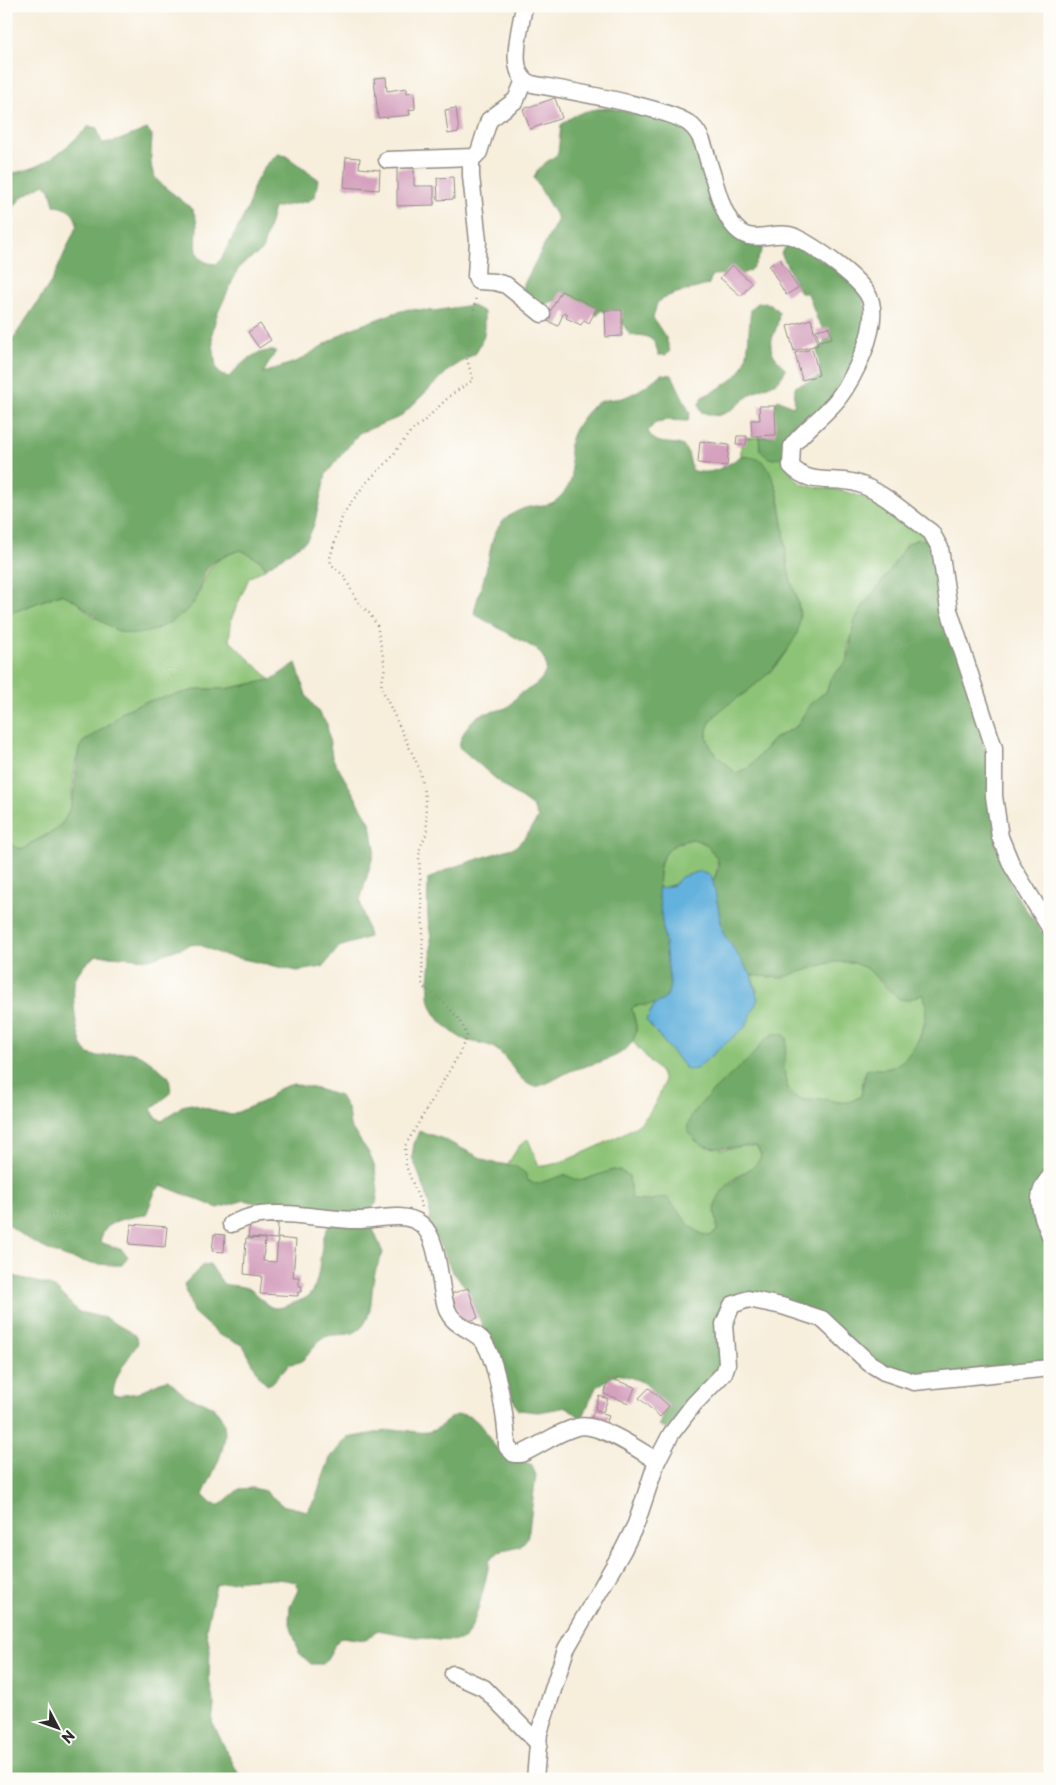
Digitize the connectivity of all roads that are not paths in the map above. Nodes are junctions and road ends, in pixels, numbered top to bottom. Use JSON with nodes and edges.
{"nodes":[{"id":1,"x":524,"y":6,"type":"edge"},
{"id":2,"x":524,"y":80,"type":"junction"},
{"id":3,"x":471,"y":158,"type":"junction"},
{"id":4,"x":387,"y":160,"type":"dead end"},
{"id":5,"x":542,"y":314,"type":"dead end"},
{"id":6,"x":1050,"y":928,"type":"edge"},
{"id":7,"x":1050,"y":1178,"type":"edge"},
{"id":8,"x":231,"y":1224,"type":"dead end"},
{"id":9,"x":1050,"y":1236,"type":"edge"},
{"id":10,"x":1050,"y":1368,"type":"edge"},
{"id":11,"x":657,"y":1461,"type":"junction"},
{"id":12,"x":453,"y":1674,"type":"dead end"},
{"id":13,"x":539,"y":1744,"type":"junction"},
{"id":14,"x":535,"y":1779,"type":"edge"}],
"edges":[{"from":1,"to":2,"type":"street"},
{"from":2,"to":3,"type":"street"},
{"from":2,"to":6,"type":"street"},
{"from":3,"to":4,"type":"street"},
{"from":3,"to":5,"type":"street"},
{"from":7,"to":9,"type":"street"},
{"from":8,"to":11,"type":"street"},
{"from":10,"to":11,"type":"street"},
{"from":11,"to":13,"type":"street"},
{"from":12,"to":13,"type":"street"},
{"from":13,"to":14,"type":"street"}]}
